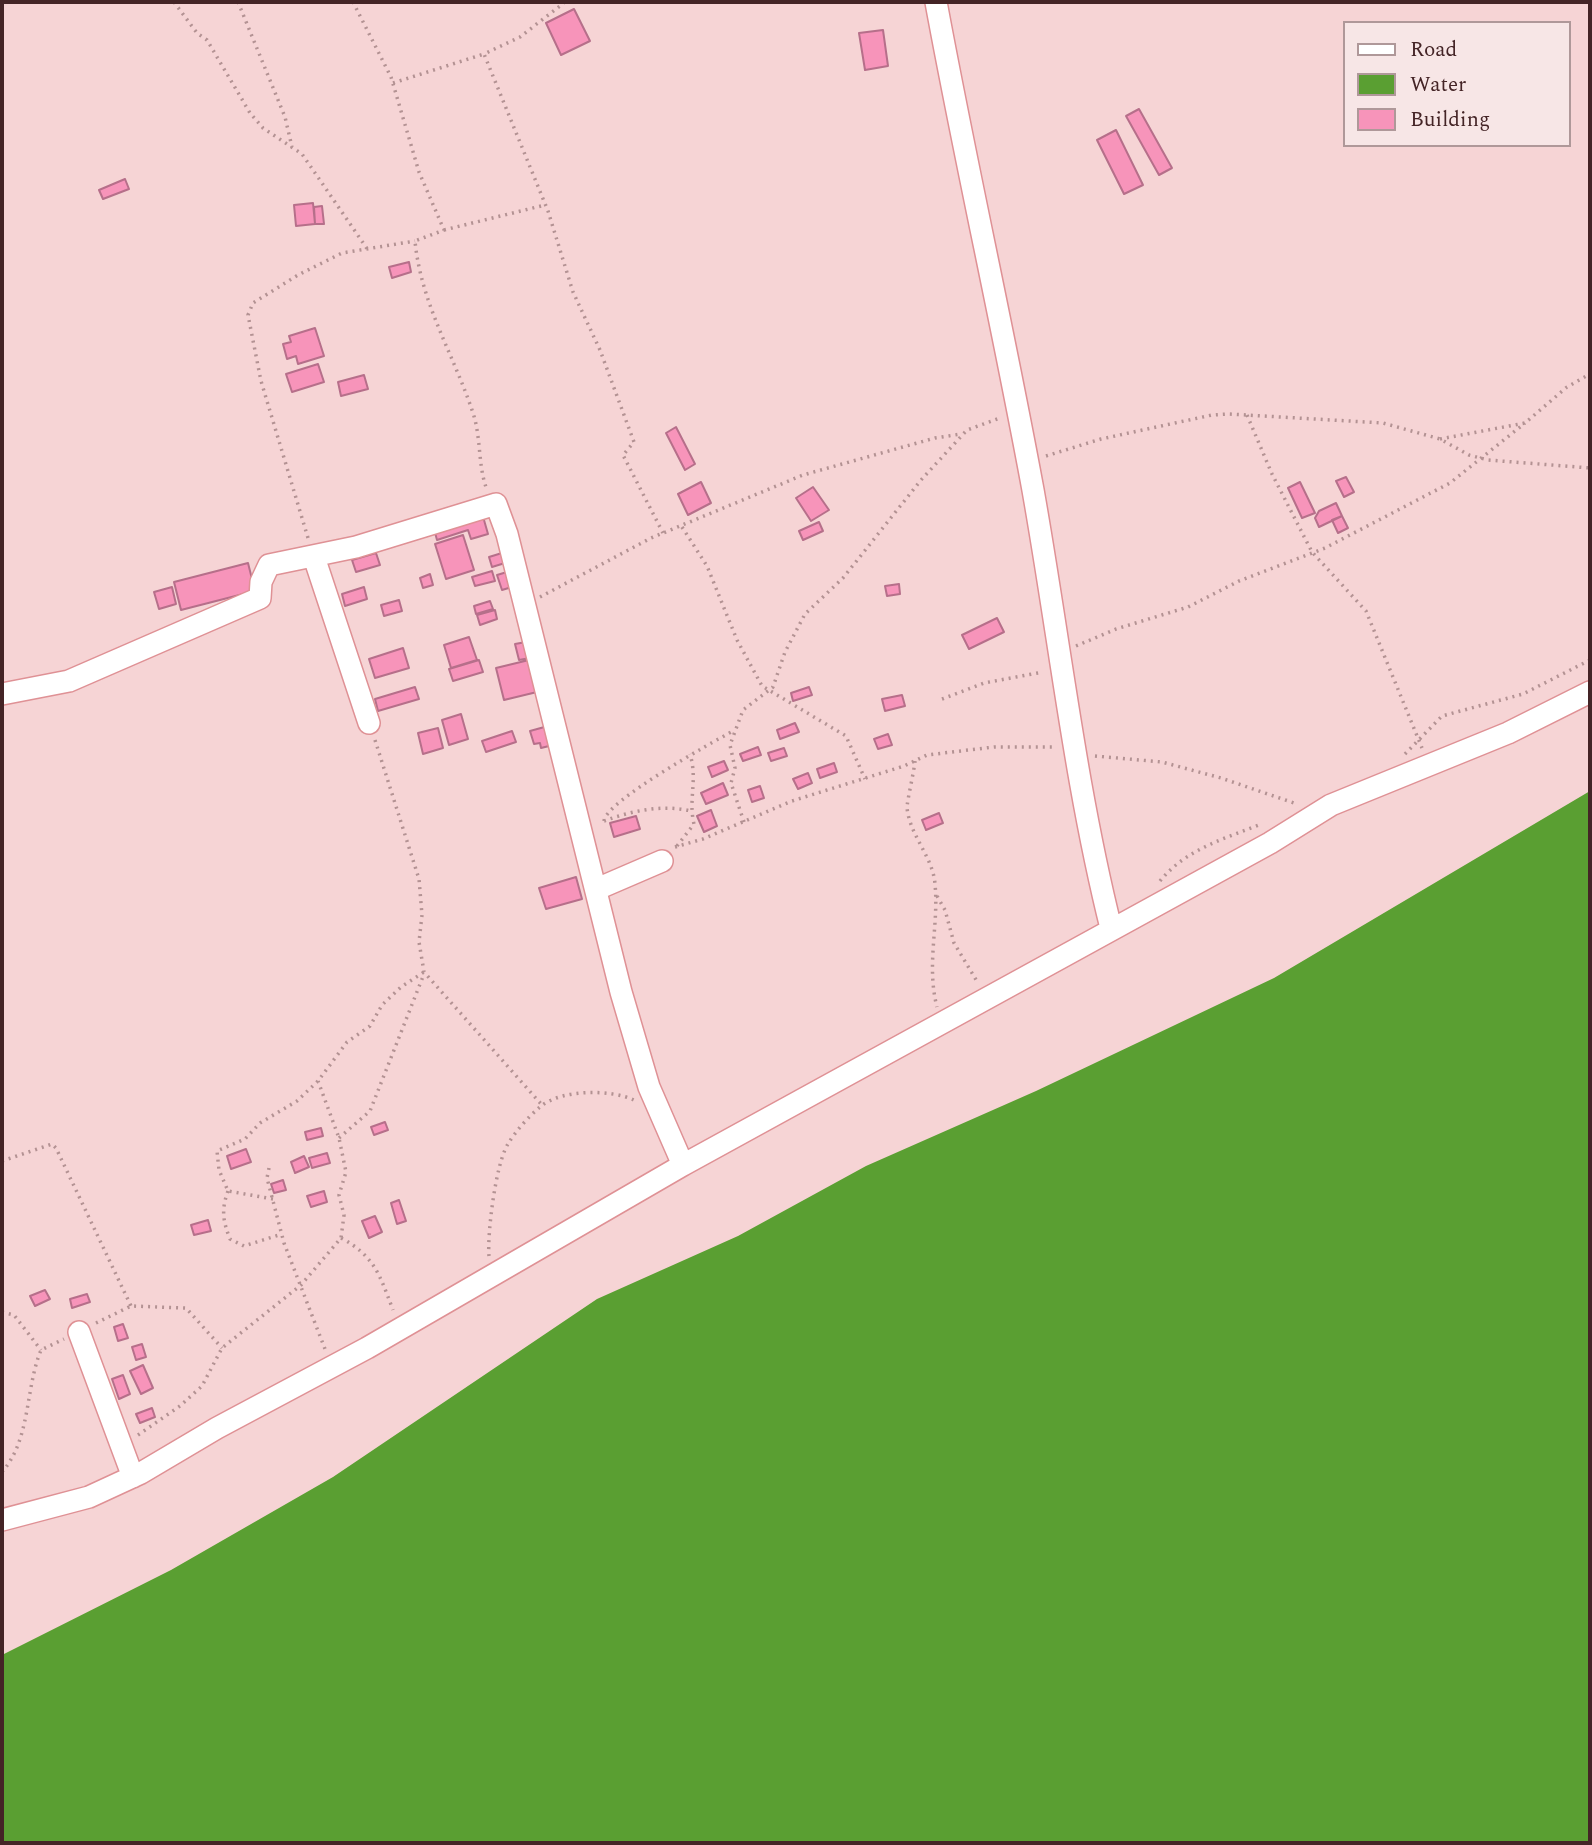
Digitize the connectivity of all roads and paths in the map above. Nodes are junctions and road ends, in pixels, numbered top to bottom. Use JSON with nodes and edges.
{"nodes":[{"id":1,"x":174,"y":2,"type":"edge"},
{"id":2,"x":238,"y":2,"type":"edge"},
{"id":3,"x":353,"y":2,"type":"edge"},
{"id":4,"x":565,"y":2,"type":"edge"},
{"id":5,"x":936,"y":2,"type":"edge"},
{"id":6,"x":484,"y":54,"type":"junction"},
{"id":7,"x":393,"y":83,"type":"junction"},
{"id":8,"x":292,"y":148,"type":"junction"},
{"id":9,"x":545,"y":205,"type":"junction"},
{"id":10,"x":444,"y":230,"type":"junction"},
{"id":11,"x":415,"y":242,"type":"junction"},
{"id":12,"x":368,"y":251,"type":"junction"},
{"id":13,"x":1590,"y":374,"type":"edge"},
{"id":14,"x":1247,"y":415,"type":"junction"},
{"id":15,"x":1019,"y":418,"type":"junction"},
{"id":16,"x":1525,"y":423,"type":"junction"},
{"id":17,"x":963,"y":434,"type":"junction"},
{"id":18,"x":1440,"y":439,"type":"junction"},
{"id":19,"x":1026,"y":452,"type":"junction"},
{"id":20,"x":1482,"y":459,"type":"junction"},
{"id":21,"x":1590,"y":468,"type":"edge"},
{"id":22,"x":496,"y":504,"type":"junction"},
{"id":23,"x":682,"y":527,"type":"junction"},
{"id":24,"x":663,"y":533,"type":"junction"},
{"id":25,"x":1312,"y":552,"type":"junction"},
{"id":26,"x":314,"y":557,"type":"junction"},
{"id":27,"x":524,"y":604,"type":"junction"},
{"id":28,"x":1059,"y":660,"type":"junction"},
{"id":29,"x":1590,"y":660,"type":"edge"},
{"id":30,"x":769,"y":691,"type":"junction"},
{"id":31,"x":1590,"y":692,"type":"edge"},
{"id":32,"x":2,"y":694,"type":"edge"},
{"id":33,"x":942,"y":699,"type":"dead end"},
{"id":34,"x":369,"y":723,"type":"joint"},
{"id":35,"x":735,"y":730,"type":"junction"},
{"id":36,"x":1418,"y":740,"type":"junction"},
{"id":37,"x":1075,"y":750,"type":"junction"},
{"id":38,"x":690,"y":754,"type":"junction"},
{"id":39,"x":1403,"y":756,"type":"dead end"},
{"id":40,"x":915,"y":761,"type":"junction"},
{"id":41,"x":1432,"y":765,"type":"junction"},
{"id":42,"x":865,"y":779,"type":"junction"},
{"id":43,"x":1302,"y":807,"type":"dead end"},
{"id":44,"x":691,"y":811,"type":"junction"},
{"id":45,"x":604,"y":821,"type":"junction"},
{"id":46,"x":744,"y":822,"type":"junction"},
{"id":47,"x":582,"y":828,"type":"junction"},
{"id":48,"x":669,"y":854,"type":"junction"},
{"id":49,"x":597,"y":890,"type":"junction"},
{"id":50,"x":936,"y":895,"type":"junction"},
{"id":51,"x":1111,"y":929,"type":"junction"},
{"id":52,"x":424,"y":972,"type":"junction"},
{"id":53,"x":988,"y":996,"type":"junction"},
{"id":54,"x":941,"y":1022,"type":"junction"},
{"id":55,"x":318,"y":1082,"type":"junction"},
{"id":56,"x":542,"y":1105,"type":"junction"},
{"id":57,"x":657,"y":1107,"type":"junction"},
{"id":58,"x":339,"y":1138,"type":"junction"},
{"id":59,"x":2,"y":1161,"type":"edge"},
{"id":60,"x":683,"y":1164,"type":"junction"},
{"id":61,"x":269,"y":1168,"type":"dead end"},
{"id":62,"x":228,"y":1191,"type":"junction"},
{"id":63,"x":272,"y":1199,"type":"junction"},
{"id":64,"x":282,"y":1234,"type":"junction"},
{"id":65,"x":341,"y":1238,"type":"junction"},
{"id":66,"x":489,"y":1276,"type":"junction"},
{"id":67,"x":301,"y":1285,"type":"junction"},
{"id":68,"x":131,"y":1306,"type":"junction"},
{"id":69,"x":2,"y":1312,"type":"edge"},
{"id":70,"x":400,"y":1328,"type":"junction"},
{"id":71,"x":79,"y":1332,"type":"junction"},
{"id":72,"x":222,"y":1348,"type":"junction"},
{"id":73,"x":41,"y":1350,"type":"junction"},
{"id":74,"x":332,"y":1367,"type":"junction"},
{"id":75,"x":121,"y":1444,"type":"junction"},
{"id":76,"x":2,"y":1472,"type":"edge"},
{"id":77,"x":133,"y":1477,"type":"junction"},
{"id":78,"x":2,"y":1521,"type":"edge"}],
"edges":[{"from":1,"to":8,"type":"path"},
{"from":2,"to":8,"type":"path"},
{"from":3,"to":7,"type":"path"},
{"from":4,"to":6,"type":"path"},
{"from":5,"to":15,"type":"street"},
{"from":6,"to":7,"type":"path"},
{"from":6,"to":9,"type":"path"},
{"from":7,"to":10,"type":"path"},
{"from":8,"to":12,"type":"path"},
{"from":9,"to":10,"type":"path"},
{"from":9,"to":24,"type":"path"},
{"from":10,"to":11,"type":"path"},
{"from":11,"to":12,"type":"path"},
{"from":11,"to":22,"type":"path"},
{"from":12,"to":26,"type":"path"},
{"from":13,"to":16,"type":"path"},
{"from":14,"to":18,"type":"path"},
{"from":14,"to":19,"type":"path"},
{"from":14,"to":25,"type":"path"},
{"from":15,"to":17,"type":"path"},
{"from":15,"to":19,"type":"street"},
{"from":16,"to":18,"type":"path"},
{"from":16,"to":20,"type":"path"},
{"from":17,"to":23,"type":"path"},
{"from":17,"to":30,"type":"path"},
{"from":18,"to":20,"type":"path"},
{"from":19,"to":28,"type":"street"},
{"from":20,"to":21,"type":"path"},
{"from":20,"to":25,"type":"path"},
{"from":22,"to":26,"type":"street"},
{"from":22,"to":27,"type":"street"},
{"from":23,"to":24,"type":"path"},
{"from":23,"to":30,"type":"path"},
{"from":24,"to":27,"type":"path"},
{"from":25,"to":28,"type":"path"},
{"from":25,"to":36,"type":"path"},
{"from":26,"to":32,"type":"street"},
{"from":26,"to":34,"type":"street"},
{"from":27,"to":47,"type":"street"},
{"from":28,"to":33,"type":"path"},
{"from":28,"to":37,"type":"street"},
{"from":29,"to":36,"type":"path"},
{"from":30,"to":35,"type":"path"},
{"from":30,"to":42,"type":"path"},
{"from":31,"to":41,"type":"street"},
{"from":34,"to":52,"type":"path"},
{"from":35,"to":38,"type":"path"},
{"from":35,"to":46,"type":"path"},
{"from":36,"to":39,"type":"path"},
{"from":36,"to":41,"type":"path"},
{"from":37,"to":40,"type":"path"},
{"from":37,"to":43,"type":"path"},
{"from":37,"to":51,"type":"street"},
{"from":38,"to":44,"type":"path"},
{"from":38,"to":45,"type":"path"},
{"from":40,"to":42,"type":"path"},
{"from":40,"to":50,"type":"path"},
{"from":41,"to":51,"type":"street"},
{"from":42,"to":46,"type":"path"},
{"from":44,"to":45,"type":"path"},
{"from":44,"to":48,"type":"path"},
{"from":45,"to":47,"type":"path"},
{"from":46,"to":48,"type":"path"},
{"from":47,"to":49,"type":"street"},
{"from":48,"to":49,"type":"street"},
{"from":49,"to":57,"type":"street"},
{"from":50,"to":53,"type":"path"},
{"from":50,"to":54,"type":"path"},
{"from":51,"to":53,"type":"street"},
{"from":52,"to":55,"type":"path"},
{"from":52,"to":56,"type":"path"},
{"from":52,"to":58,"type":"path"},
{"from":53,"to":54,"type":"street"},
{"from":54,"to":60,"type":"street"},
{"from":55,"to":58,"type":"path"},
{"from":55,"to":62,"type":"path"},
{"from":56,"to":57,"type":"path"},
{"from":56,"to":66,"type":"path"},
{"from":57,"to":60,"type":"street"},
{"from":58,"to":65,"type":"path"},
{"from":59,"to":68,"type":"path"},
{"from":60,"to":66,"type":"street"},
{"from":61,"to":63,"type":"path"},
{"from":62,"to":63,"type":"path"},
{"from":62,"to":64,"type":"path"},
{"from":63,"to":64,"type":"path"},
{"from":64,"to":67,"type":"path"},
{"from":65,"to":67,"type":"path"},
{"from":65,"to":70,"type":"path"},
{"from":66,"to":70,"type":"street"},
{"from":67,"to":72,"type":"path"},
{"from":67,"to":74,"type":"path"},
{"from":68,"to":71,"type":"path"},
{"from":68,"to":72,"type":"path"},
{"from":69,"to":73,"type":"path"},
{"from":70,"to":74,"type":"street"},
{"from":71,"to":73,"type":"path"},
{"from":71,"to":75,"type":"street"},
{"from":72,"to":75,"type":"path"},
{"from":73,"to":76,"type":"path"},
{"from":74,"to":77,"type":"street"},
{"from":75,"to":77,"type":"street"},
{"from":77,"to":78,"type":"street"}]}
